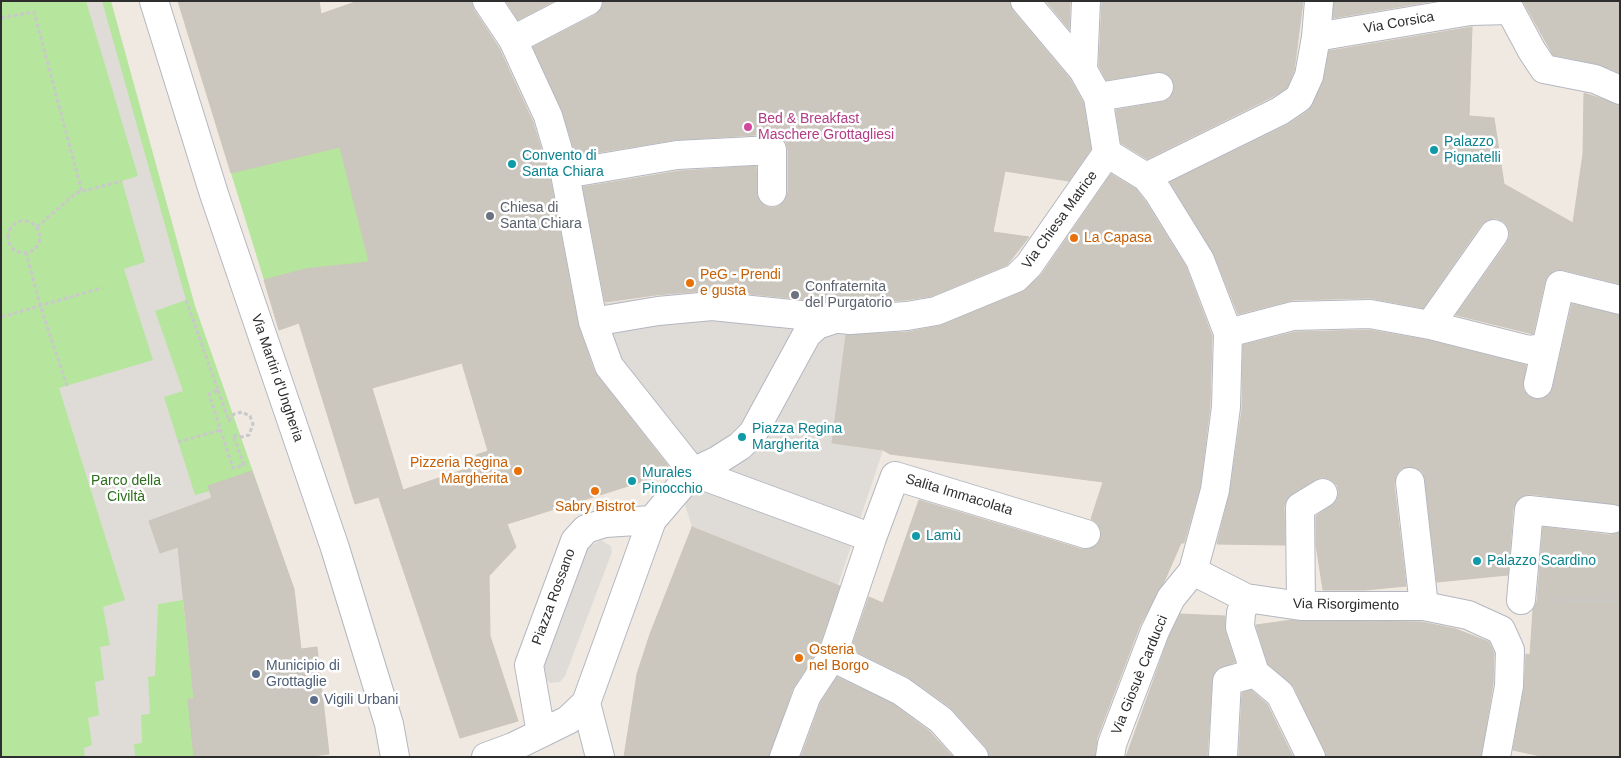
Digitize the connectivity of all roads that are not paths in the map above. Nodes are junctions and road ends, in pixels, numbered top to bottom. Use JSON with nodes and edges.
{"nodes":[{"id":1,"x":154,"y":1,"type":"edge"},
{"id":2,"x":487,"y":1,"type":"edge"},
{"id":3,"x":588,"y":1,"type":"edge"},
{"id":4,"x":1025,"y":1,"type":"edge"},
{"id":5,"x":1086,"y":1,"type":"edge"},
{"id":6,"x":1318,"y":1,"type":"edge"},
{"id":7,"x":1474,"y":6,"type":"edge"},
{"id":8,"x":1316,"y":37,"type":"junction"},
{"id":9,"x":513,"y":40,"type":"junction"},
{"id":10,"x":1083,"y":70,"type":"junction"},
{"id":11,"x":1159,"y":87,"type":"dead end"},
{"id":12,"x":1620,"y":90,"type":"edge"},
{"id":13,"x":1098,"y":97,"type":"junction"},
{"id":14,"x":1107,"y":153,"type":"junction"},
{"id":15,"x":564,"y":174,"type":"junction"},
{"id":16,"x":1146,"y":176,"type":"junction"},
{"id":17,"x":772,"y":192,"type":"dead end"},
{"id":18,"x":1494,"y":234,"type":"dead end"},
{"id":19,"x":1620,"y":300,"type":"edge"},
{"id":20,"x":834,"y":319,"type":"junction"},
{"id":21,"x":593,"y":322,"type":"junction"},
{"id":22,"x":1430,"y":324,"type":"junction"},
{"id":23,"x":1228,"y":333,"type":"junction"},
{"id":24,"x":1537,"y":349,"type":"junction"},
{"id":25,"x":1538,"y":384,"type":"dead end"},
{"id":26,"x":740,"y":446,"type":"junction"},
{"id":27,"x":693,"y":472,"type":"junction"},
{"id":28,"x":1410,"y":482,"type":"dead end"},
{"id":29,"x":1324,"y":493,"type":"dead end"},
{"id":30,"x":761,"y":497,"type":"junction"},
{"id":31,"x":1612,"y":519,"type":"dead end"},
{"id":32,"x":652,"y":520,"type":"junction"},
{"id":33,"x":1086,"y":534,"type":"dead end"},
{"id":34,"x":872,"y":538,"type":"junction"},
{"id":35,"x":1193,"y":571,"type":"junction"},
{"id":36,"x":1246,"y":598,"type":"junction"},
{"id":37,"x":1521,"y":600,"type":"dead end"},
{"id":38,"x":1301,"y":606,"type":"junction"},
{"id":39,"x":1424,"y":606,"type":"junction"},
{"id":40,"x":832,"y":657,"type":"junction"},
{"id":41,"x":1255,"y":673,"type":"junction"},
{"id":42,"x":586,"y":703,"type":"junction"},
{"id":43,"x":541,"y":733,"type":"junction"},
{"id":44,"x":395,"y":757,"type":"edge"},
{"id":45,"x":486,"y":757,"type":"edge"},
{"id":46,"x":600,"y":757,"type":"edge"},
{"id":47,"x":784,"y":757,"type":"edge"},
{"id":48,"x":974,"y":757,"type":"edge"},
{"id":49,"x":1110,"y":757,"type":"edge"},
{"id":50,"x":1223,"y":757,"type":"edge"},
{"id":51,"x":1311,"y":757,"type":"edge"},
{"id":52,"x":1496,"y":757,"type":"edge"}],
"edges":[{"from":1,"to":44,"type":"street","name":"Via Martiri d'Ungheria"},
{"from":2,"to":9,"type":"street"},
{"from":3,"to":9,"type":"street"},
{"from":4,"to":10,"type":"street"},
{"from":5,"to":10,"type":"street"},
{"from":6,"to":8,"type":"street"},
{"from":7,"to":8,"type":"street","name":"Via Corsica"},
{"from":7,"to":12,"type":"street","name":"Via Corsica"},
{"from":8,"to":16,"type":"street"},
{"from":9,"to":15,"type":"street"},
{"from":10,"to":13,"type":"street"},
{"from":11,"to":13,"type":"street"},
{"from":13,"to":14,"type":"street"},
{"from":14,"to":16,"type":"street"},
{"from":14,"to":20,"type":"street","name":"Via Chiesa Matrice"},
{"from":15,"to":17,"type":"street"},
{"from":15,"to":21,"type":"street"},
{"from":16,"to":23,"type":"street"},
{"from":18,"to":22,"type":"street"},
{"from":19,"to":24,"type":"street"},
{"from":20,"to":21,"type":"street"},
{"from":20,"to":26,"type":"street"},
{"from":21,"to":27,"type":"street"},
{"from":22,"to":23,"type":"street"},
{"from":22,"to":24,"type":"street"},
{"from":23,"to":35,"type":"street"},
{"from":24,"to":25,"type":"street"},
{"from":26,"to":27,"type":"street"},
{"from":26,"to":30,"type":"street"},
{"from":27,"to":30,"type":"street"},
{"from":27,"to":32,"type":"street"},
{"from":28,"to":39,"type":"street"},
{"from":29,"to":38,"type":"street"},
{"from":30,"to":34,"type":"street"},
{"from":31,"to":37,"type":"street"},
{"from":32,"to":42,"type":"street"},
{"from":32,"to":43,"type":"street","name":"Piazza Rossano"},
{"from":33,"to":34,"type":"street","name":"Salita Immacolata"},
{"from":34,"to":40,"type":"street"},
{"from":35,"to":36,"type":"street","name":"Via Risorgimento"},
{"from":35,"to":49,"type":"street","name":"Via Giosuè Carducci"},
{"from":36,"to":38,"type":"street","name":"Via Risorgimento"},
{"from":36,"to":41,"type":"street"},
{"from":38,"to":39,"type":"street","name":"Via Risorgimento"},
{"from":39,"to":52,"type":"street","name":"Via Risorgimento"},
{"from":40,"to":47,"type":"street"},
{"from":40,"to":48,"type":"street"},
{"from":41,"to":50,"type":"street"},
{"from":41,"to":51,"type":"street"},
{"from":42,"to":43,"type":"street"},
{"from":42,"to":46,"type":"street"},
{"from":43,"to":45,"type":"street"}]}
